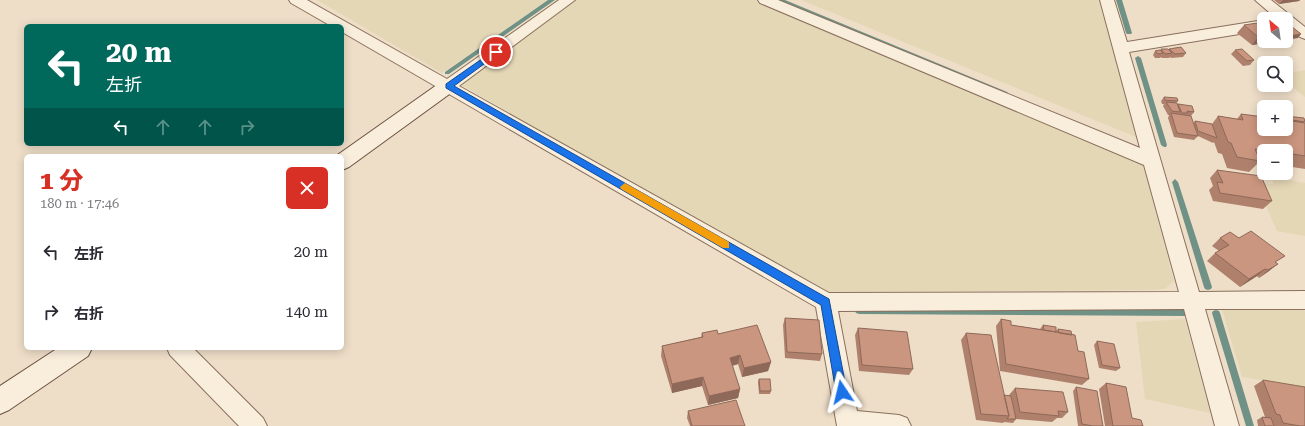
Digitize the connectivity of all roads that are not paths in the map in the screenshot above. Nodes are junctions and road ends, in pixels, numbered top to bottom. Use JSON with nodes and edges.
{"nodes":[{"id":1,"x":296,"y":0,"type":"edge"},
{"id":2,"x":568,"y":0,"type":"edge"},
{"id":3,"x":765,"y":0,"type":"edge"},
{"id":4,"x":793,"y":0,"type":"edge"},
{"id":5,"x":1107,"y":0,"type":"edge"},
{"id":6,"x":1262,"y":0,"type":"edge"},
{"id":7,"x":1276,"y":12,"type":"edge"},
{"id":8,"x":1305,"y":18,"type":"edge"},
{"id":9,"x":1293,"y":20,"type":"edge"},
{"id":10,"x":338,"y":24,"type":"edge"},
{"id":11,"x":1293,"y":25,"type":"edge"},
{"id":12,"x":1257,"y":26,"type":"edge"},
{"id":13,"x":344,"y":27,"type":"edge"},
{"id":14,"x":1305,"y":34,"type":"edge"},
{"id":15,"x":1121,"y":48,"type":"junction"},
{"id":16,"x":448,"y":86,"type":"junction"},
{"id":17,"x":1150,"y":153,"type":"junction"},
{"id":18,"x":344,"y":161,"type":"edge"},
{"id":19,"x":1192,"y":300,"type":"junction"},
{"id":20,"x":1305,"y":300,"type":"edge"},
{"id":21,"x":826,"y":302,"type":"junction"},
{"id":22,"x":76,"y":350,"type":"edge"},
{"id":23,"x":180,"y":350,"type":"edge"},
{"id":24,"x":0,"y":401,"type":"edge"},
{"id":25,"x":254,"y":426,"type":"edge"},
{"id":26,"x":898,"y":426,"type":"edge"},
{"id":27,"x":1227,"y":426,"type":"edge"}],
"edges":[{"from":1,"to":10,"type":"street"},
{"from":2,"to":16,"type":"street"},
{"from":3,"to":17,"type":"street"},
{"from":4,"to":17,"type":"street"},
{"from":5,"to":15,"type":"street"},
{"from":6,"to":7,"type":"street"},
{"from":8,"to":9,"type":"street"},
{"from":11,"to":14,"type":"street"},
{"from":12,"to":15,"type":"street"},
{"from":13,"to":16,"type":"street"},
{"from":15,"to":17,"type":"street"},
{"from":16,"to":18,"type":"street"},
{"from":16,"to":21,"type":"street"},
{"from":17,"to":19,"type":"street"},
{"from":19,"to":20,"type":"street"},
{"from":19,"to":21,"type":"street"},
{"from":19,"to":27,"type":"street"},
{"from":21,"to":26,"type":"street"},
{"from":22,"to":24,"type":"street"},
{"from":23,"to":25,"type":"street"}]}
